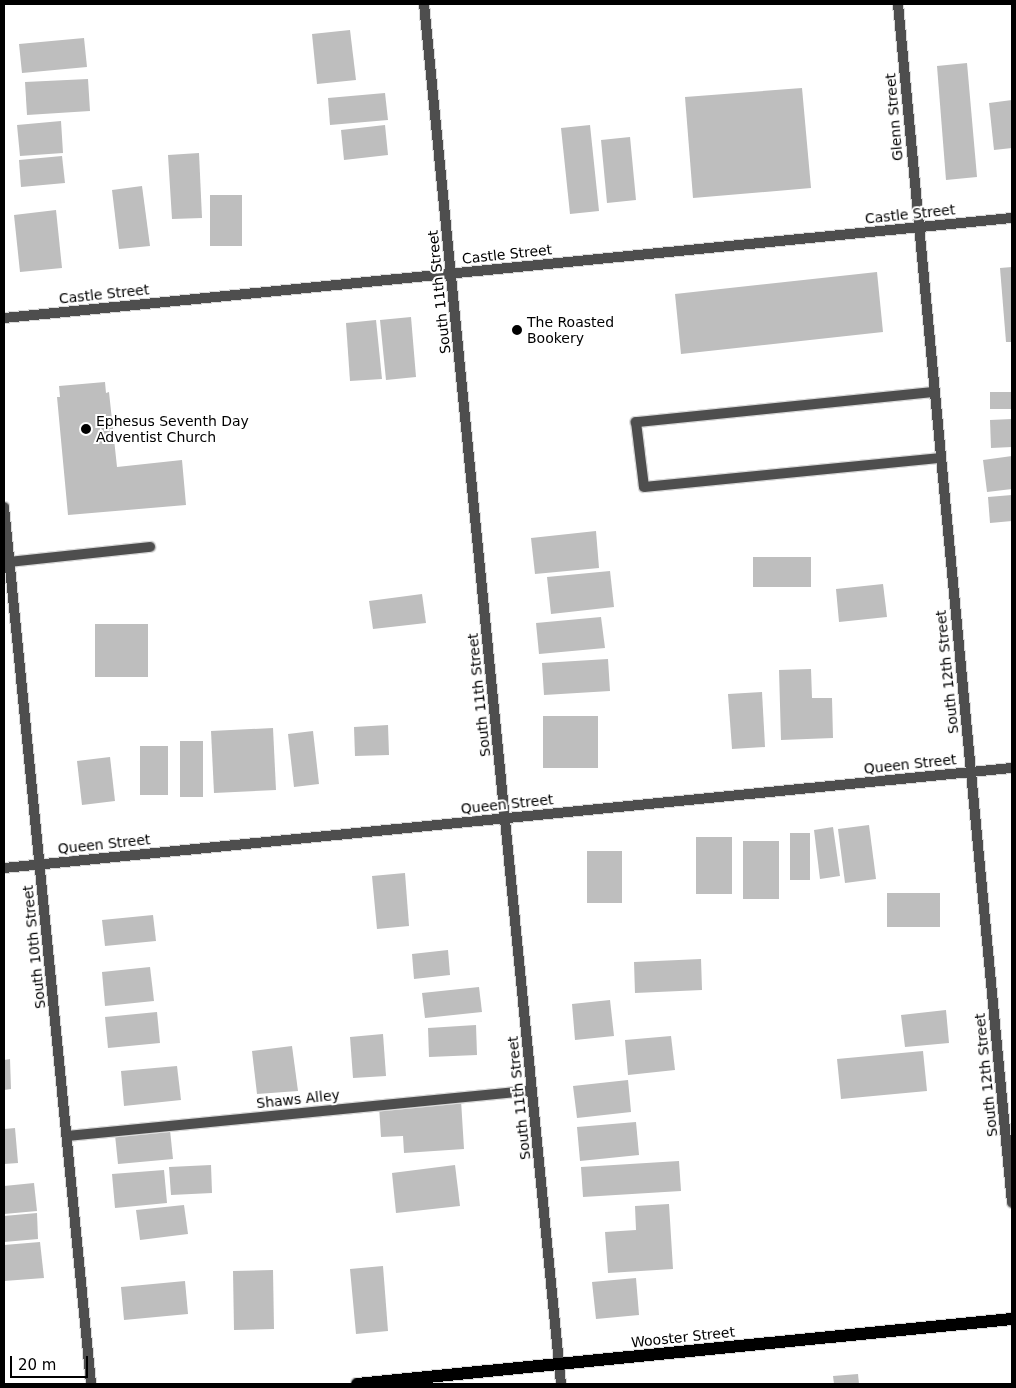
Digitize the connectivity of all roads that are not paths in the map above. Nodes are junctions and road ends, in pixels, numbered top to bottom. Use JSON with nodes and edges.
{"nodes":[{"id":1,"x":424,"y":4,"type":"edge"},
{"id":2,"x":898,"y":4,"type":"edge"},
{"id":3,"x":1012,"y":218,"type":"edge"},
{"id":4,"x":917,"y":227,"type":"junction"},
{"id":5,"x":451,"y":274,"type":"junction"},
{"id":6,"x":4,"y":318,"type":"edge"},
{"id":7,"x":933,"y":392,"type":"junction"},
{"id":8,"x":939,"y":458,"type":"junction"},
{"id":9,"x":4,"y":507,"type":"edge"},
{"id":10,"x":150,"y":548,"type":"dead end"},
{"id":11,"x":9,"y":562,"type":"junction"},
{"id":12,"x":1012,"y":768,"type":"edge"},
{"id":13,"x":970,"y":772,"type":"junction"},
{"id":14,"x":505,"y":818,"type":"junction"},
{"id":15,"x":39,"y":864,"type":"junction"},
{"id":16,"x":4,"y":868,"type":"edge"},
{"id":17,"x":532,"y":1090,"type":"junction"},
{"id":18,"x":67,"y":1136,"type":"junction"},
{"id":19,"x":1012,"y":1203,"type":"edge"},
{"id":20,"x":1012,"y":1319,"type":"edge"},
{"id":21,"x":560,"y":1365,"type":"junction"},
{"id":22,"x":91,"y":1384,"type":"edge"},
{"id":23,"x":358,"y":1384,"type":"edge"},
{"id":24,"x":561,"y":1384,"type":"edge"}],
"edges":[{"from":1,"to":5,"type":"street","name":"South 11th Street"},
{"from":2,"to":4,"type":"street","name":"Glenn Street"},
{"from":3,"to":4,"type":"street","name":"Castle Street"},
{"from":4,"to":5,"type":"street","name":"Castle Street"},
{"from":4,"to":7,"type":"street","name":"South 12th Street"},
{"from":5,"to":6,"type":"street","name":"Castle Street"},
{"from":5,"to":14,"type":"street","name":"South 11th Street"},
{"from":7,"to":8,"type":"street","name":"South 12th Street"},
{"from":7,"to":8,"type":"street"},
{"from":8,"to":13,"type":"street","name":"South 12th Street"},
{"from":9,"to":11,"type":"street","name":"South 10th Street"},
{"from":10,"to":11,"type":"street"},
{"from":11,"to":15,"type":"street","name":"South 10th Street"},
{"from":12,"to":13,"type":"street","name":"Queen Street"},
{"from":13,"to":14,"type":"street","name":"Queen Street"},
{"from":13,"to":19,"type":"street","name":"South 12th Street"},
{"from":14,"to":15,"type":"street","name":"Queen Street"},
{"from":14,"to":17,"type":"street","name":"South 11th Street"},
{"from":15,"to":16,"type":"street","name":"Queen Street"},
{"from":15,"to":18,"type":"street","name":"South 10th Street"},
{"from":17,"to":18,"type":"street","name":"Shaws Alley"},
{"from":17,"to":21,"type":"street","name":"South 11th Street"},
{"from":18,"to":22,"type":"street","name":"South 10th Street"},
{"from":20,"to":21,"type":"main road","name":"Wooster Street"},
{"from":21,"to":23,"type":"main road","name":"Wooster Street"},
{"from":21,"to":24,"type":"street","name":"South 11th Street"}]}
